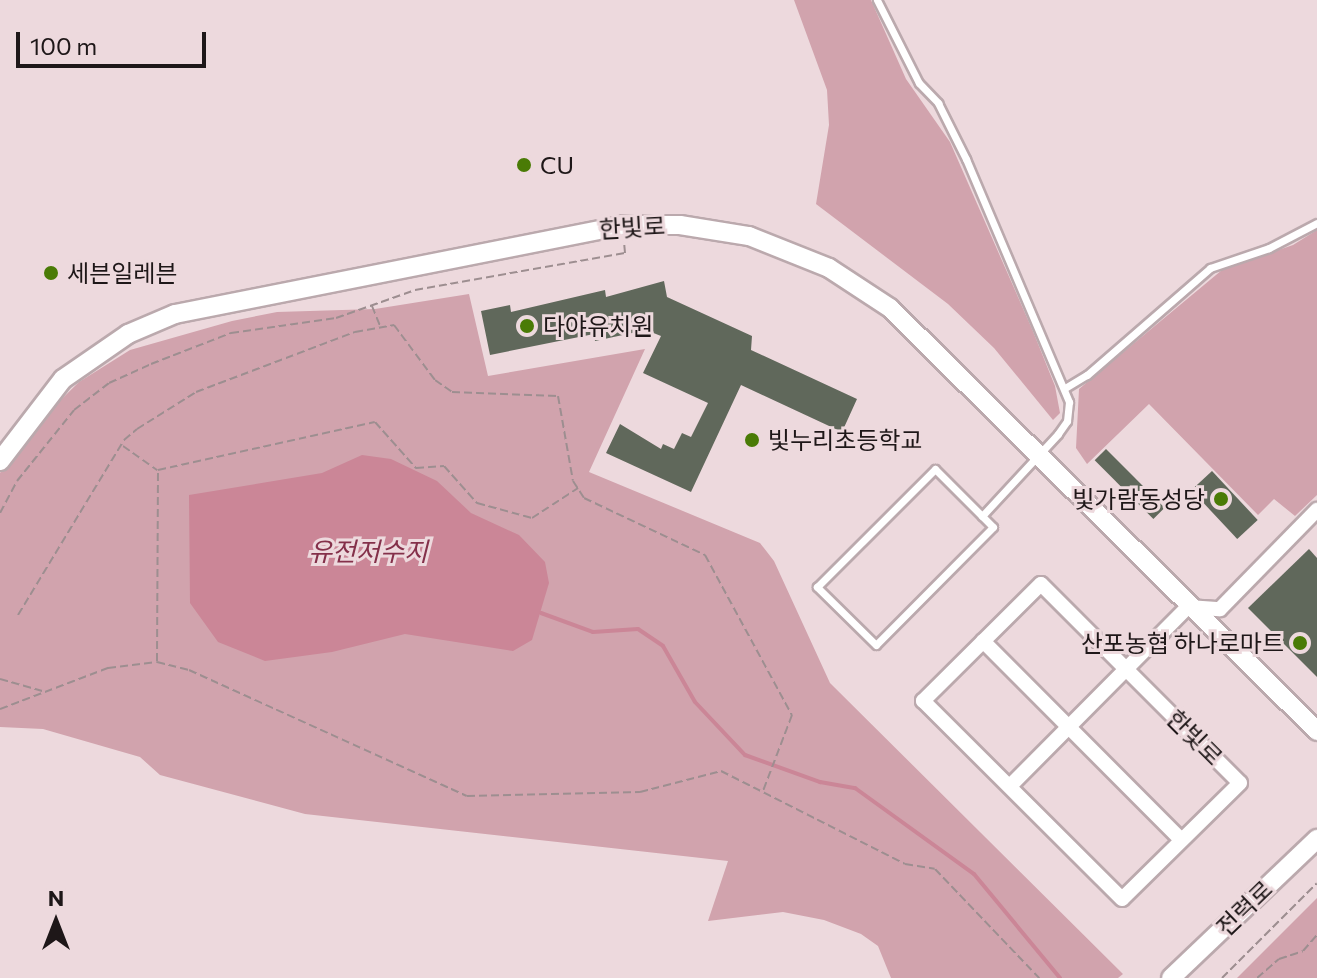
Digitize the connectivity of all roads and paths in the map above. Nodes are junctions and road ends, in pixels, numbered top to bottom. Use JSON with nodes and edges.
{"nodes":[{"id":1,"x":877,"y":0,"type":"edge"},
{"id":2,"x":1317,"y":223,"type":"edge"},
{"id":3,"x":623,"y":225,"type":"junction"},
{"id":4,"x":372,"y":306,"type":"junction"},
{"id":5,"x":380,"y":327,"type":"junction"},
{"id":6,"x":1065,"y":388,"type":"junction"},
{"id":7,"x":121,"y":445,"type":"junction"},
{"id":8,"x":1038,"y":456,"type":"junction"},
{"id":9,"x":0,"y":461,"type":"edge"},
{"id":10,"x":158,"y":470,"type":"junction"},
{"id":11,"x":578,"y":488,"type":"junction"},
{"id":12,"x":1317,"y":510,"type":"edge"},
{"id":13,"x":0,"y":513,"type":"edge"},
{"id":14,"x":982,"y":516,"type":"junction"},
{"id":15,"x":1188,"y":607,"type":"junction"},
{"id":16,"x":18,"y":615,"type":"dead end"},
{"id":17,"x":983,"y":641,"type":"junction"},
{"id":18,"x":157,"y":662,"type":"junction"},
{"id":19,"x":1126,"y":669,"type":"junction"},
{"id":20,"x":0,"y":679,"type":"edge"},
{"id":21,"x":43,"y":692,"type":"junction"},
{"id":22,"x":0,"y":709,"type":"edge"},
{"id":23,"x":1068,"y":727,"type":"junction"},
{"id":24,"x":1317,"y":731,"type":"edge"},
{"id":25,"x":1010,"y":786,"type":"junction"},
{"id":26,"x":763,"y":791,"type":"junction"},
{"id":27,"x":1317,"y":839,"type":"edge"},
{"id":28,"x":1181,"y":840,"type":"junction"},
{"id":29,"x":1317,"y":883,"type":"edge"},
{"id":30,"x":1317,"y":935,"type":"edge"},
{"id":31,"x":1039,"y":978,"type":"edge"},
{"id":32,"x":1171,"y":978,"type":"edge"},
{"id":33,"x":1222,"y":978,"type":"edge"},
{"id":34,"x":1257,"y":978,"type":"edge"}],
"edges":[{"from":1,"to":6,"type":"lane"},
{"from":2,"to":6,"type":"lane"},
{"from":3,"to":4,"type":"path"},
{"from":3,"to":8,"type":"street","name":"한빛로"},
{"from":3,"to":9,"type":"street","name":"한빛로"},
{"from":4,"to":5,"type":"path"},
{"from":4,"to":13,"type":"path"},
{"from":5,"to":7,"type":"path"},
{"from":5,"to":11,"type":"path"},
{"from":6,"to":8,"type":"lane"},
{"from":7,"to":10,"type":"path"},
{"from":7,"to":16,"type":"path"},
{"from":8,"to":14,"type":"lane"},
{"from":8,"to":15,"type":"street","name":"한빛로"},
{"from":10,"to":11,"type":"path"},
{"from":10,"to":18,"type":"path"},
{"from":11,"to":26,"type":"path"},
{"from":12,"to":15,"type":"street"},
{"from":14,"to":14,"type":"lane"},
{"from":15,"to":19,"type":"street"},
{"from":15,"to":24,"type":"street","name":"한빛로"},
{"from":17,"to":19,"type":"street","name":"한빛로"},
{"from":17,"to":23,"type":"street"},
{"from":17,"to":25,"type":"street","name":"한빛로"},
{"from":18,"to":21,"type":"path"},
{"from":18,"to":26,"type":"path"},
{"from":19,"to":23,"type":"street"},
{"from":19,"to":28,"type":"street","name":"한빛로"},
{"from":20,"to":21,"type":"path"},
{"from":21,"to":22,"type":"path"},
{"from":23,"to":25,"type":"street"},
{"from":23,"to":28,"type":"street"},
{"from":25,"to":28,"type":"street","name":"한빛로"},
{"from":26,"to":31,"type":"path"},
{"from":27,"to":32,"type":"street","name":"전력로"},
{"from":29,"to":33,"type":"path"},
{"from":30,"to":34,"type":"path"}]}
